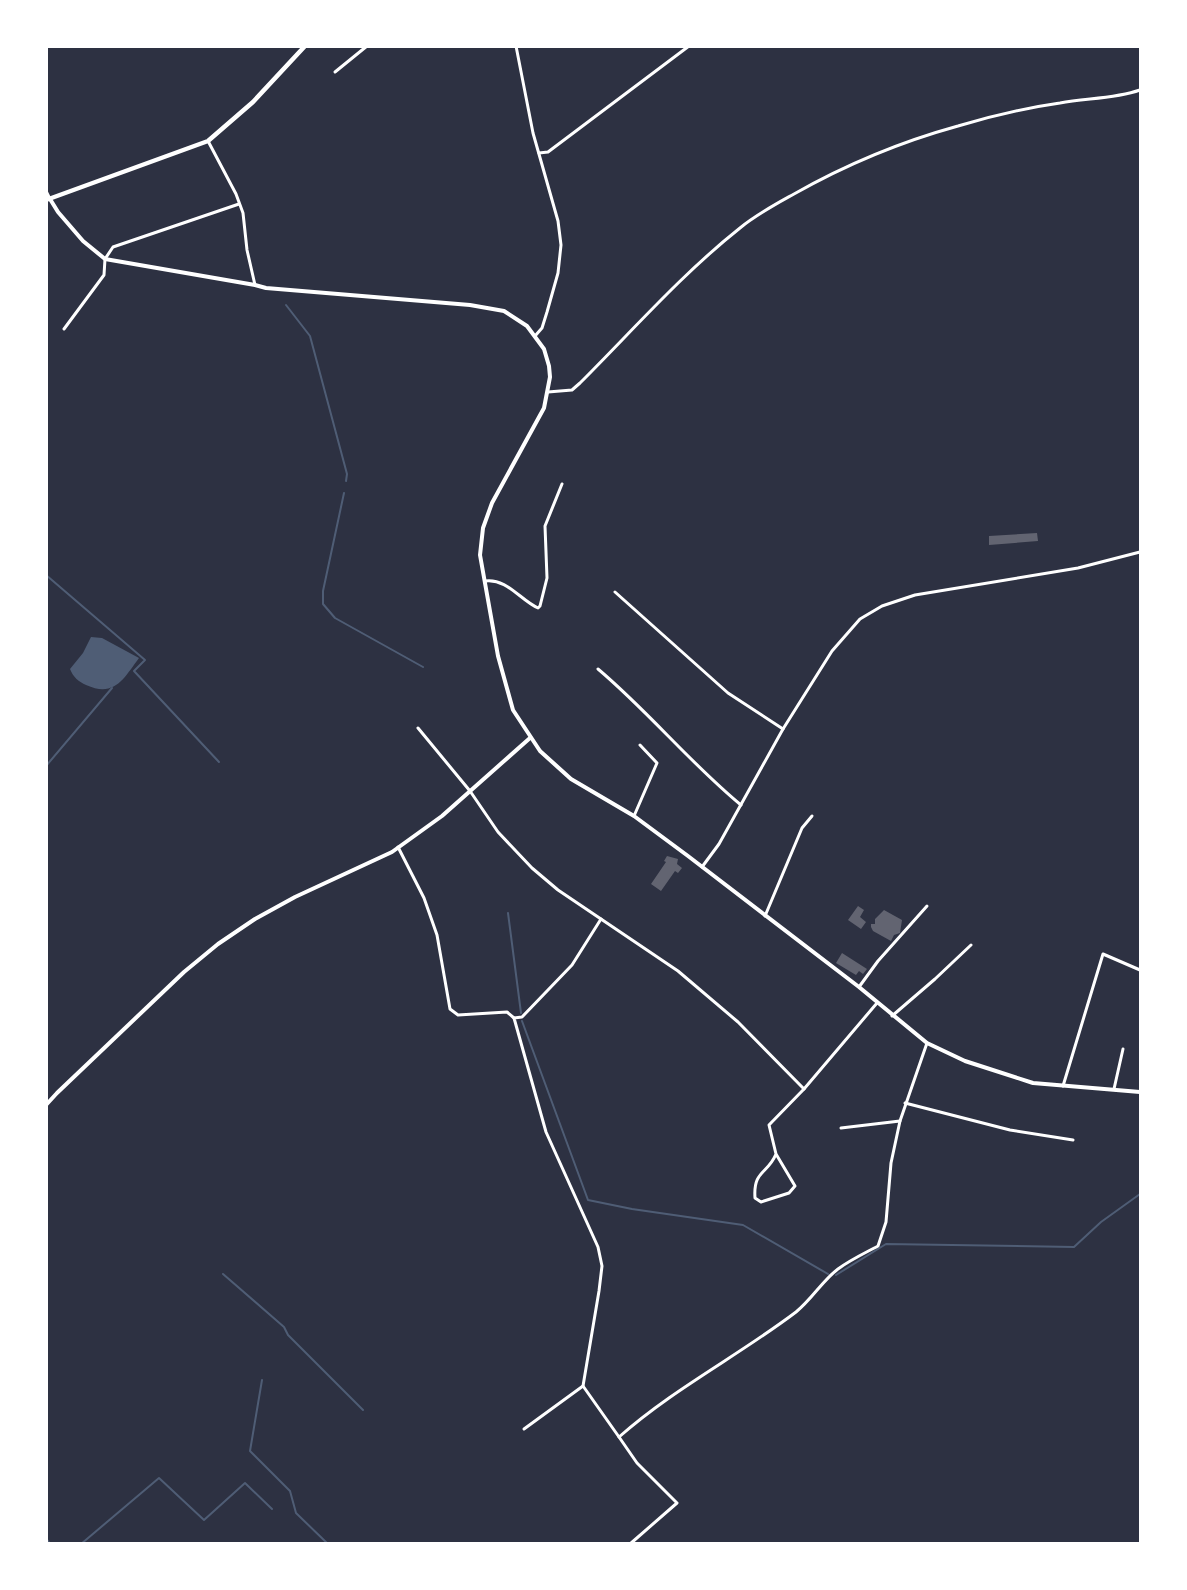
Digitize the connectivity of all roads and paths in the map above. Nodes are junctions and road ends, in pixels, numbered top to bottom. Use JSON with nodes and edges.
{"nodes":[{"id":1,"x":305,"y":46,"type":"edge"},
{"id":2,"x":367,"y":46,"type":"edge"},
{"id":3,"x":516,"y":46,"type":"edge"},
{"id":4,"x":689,"y":46,"type":"edge"},
{"id":5,"x":335,"y":72,"type":"dead end"},
{"id":6,"x":1140,"y":90,"type":"edge"},
{"id":7,"x":208,"y":141,"type":"junction"},
{"id":8,"x":539,"y":153,"type":"junction"},
{"id":9,"x":46,"y":190,"type":"edge"},
{"id":10,"x":48,"y":200,"type":"edge"},
{"id":11,"x":239,"y":204,"type":"junction"},
{"id":12,"x":105,"y":259,"type":"junction"},
{"id":13,"x":255,"y":285,"type":"junction"},
{"id":14,"x":64,"y":329,"type":"dead end"},
{"id":15,"x":535,"y":336,"type":"junction"},
{"id":16,"x":548,"y":392,"type":"junction"},
{"id":17,"x":562,"y":484,"type":"dead end"},
{"id":18,"x":1140,"y":552,"type":"edge"},
{"id":19,"x":483,"y":581,"type":"junction"},
{"id":20,"x":615,"y":592,"type":"dead end"},
{"id":21,"x":598,"y":669,"type":"dead end"},
{"id":22,"x":418,"y":729,"type":"dead end"},
{"id":23,"x":783,"y":729,"type":"junction"},
{"id":24,"x":530,"y":738,"type":"junction"},
{"id":25,"x":640,"y":745,"type":"dead end"},
{"id":26,"x":470,"y":791,"type":"junction"},
{"id":27,"x":741,"y":805,"type":"junction"},
{"id":28,"x":634,"y":816,"type":"junction"},
{"id":29,"x":812,"y":816,"type":"dead end"},
{"id":30,"x":398,"y":847,"type":"junction"},
{"id":31,"x":702,"y":867,"type":"junction"},
{"id":32,"x":927,"y":906,"type":"dead end"},
{"id":33,"x":765,"y":916,"type":"junction"},
{"id":34,"x":601,"y":919,"type":"junction"},
{"id":35,"x":971,"y":945,"type":"dead end"},
{"id":36,"x":1140,"y":970,"type":"edge"},
{"id":37,"x":859,"y":987,"type":"junction"},
{"id":38,"x":877,"y":1003,"type":"junction"},
{"id":39,"x":892,"y":1016,"type":"junction"},
{"id":40,"x":514,"y":1018,"type":"junction"},
{"id":41,"x":927,"y":1043,"type":"junction"},
{"id":42,"x":1123,"y":1049,"type":"dead end"},
{"id":43,"x":1063,"y":1086,"type":"junction"},
{"id":44,"x":804,"y":1089,"type":"junction"},
{"id":45,"x":1114,"y":1089,"type":"junction"},
{"id":46,"x":1140,"y":1092,"type":"edge"},
{"id":47,"x":905,"y":1103,"type":"junction"},
{"id":48,"x":46,"y":1105,"type":"edge"},
{"id":49,"x":900,"y":1121,"type":"junction"},
{"id":50,"x":841,"y":1128,"type":"dead end"},
{"id":51,"x":1073,"y":1140,"type":"dead end"},
{"id":52,"x":776,"y":1154,"type":"junction"},
{"id":53,"x":583,"y":1386,"type":"junction"},
{"id":54,"x":524,"y":1430,"type":"dead end"},
{"id":55,"x":619,"y":1437,"type":"junction"},
{"id":56,"x":630,"y":1544,"type":"edge"}],
"edges":[{"from":1,"to":7,"type":"main road"},
{"from":2,"to":5,"type":"street"},
{"from":3,"to":8,"type":"street"},
{"from":4,"to":8,"type":"street"},
{"from":6,"to":16,"type":"street"},
{"from":7,"to":10,"type":"main road"},
{"from":7,"to":11,"type":"street"},
{"from":8,"to":15,"type":"street"},
{"from":9,"to":10,"type":"street"},
{"from":10,"to":12,"type":"street"},
{"from":11,"to":12,"type":"street"},
{"from":11,"to":13,"type":"street"},
{"from":12,"to":13,"type":"street"},
{"from":12,"to":14,"type":"street"},
{"from":13,"to":15,"type":"street"},
{"from":15,"to":16,"type":"street"},
{"from":16,"to":19,"type":"street"},
{"from":17,"to":19,"type":"street"},
{"from":18,"to":23,"type":"street"},
{"from":19,"to":24,"type":"street"},
{"from":20,"to":23,"type":"street"},
{"from":21,"to":27,"type":"street"},
{"from":22,"to":26,"type":"street"},
{"from":23,"to":27,"type":"street"},
{"from":24,"to":26,"type":"street"},
{"from":24,"to":28,"type":"street"},
{"from":25,"to":28,"type":"street"},
{"from":26,"to":30,"type":"street"},
{"from":26,"to":34,"type":"street"},
{"from":27,"to":31,"type":"street"},
{"from":28,"to":31,"type":"street"},
{"from":29,"to":33,"type":"street"},
{"from":30,"to":40,"type":"street"},
{"from":30,"to":48,"type":"street"},
{"from":31,"to":33,"type":"street"},
{"from":32,"to":37,"type":"street"},
{"from":33,"to":37,"type":"street"},
{"from":34,"to":40,"type":"street"},
{"from":34,"to":44,"type":"street"},
{"from":35,"to":39,"type":"street"},
{"from":36,"to":43,"type":"street"},
{"from":37,"to":38,"type":"street"},
{"from":38,"to":39,"type":"street"},
{"from":38,"to":44,"type":"street"},
{"from":39,"to":41,"type":"street"},
{"from":40,"to":53,"type":"street"},
{"from":41,"to":43,"type":"street"},
{"from":41,"to":47,"type":"street"},
{"from":42,"to":45,"type":"street"},
{"from":43,"to":45,"type":"street"},
{"from":44,"to":52,"type":"street"},
{"from":45,"to":46,"type":"street"},
{"from":47,"to":49,"type":"street"},
{"from":47,"to":51,"type":"street"},
{"from":49,"to":50,"type":"street"},
{"from":49,"to":55,"type":"street"},
{"from":52,"to":52,"type":"street"},
{"from":53,"to":54,"type":"street"},
{"from":53,"to":55,"type":"street"},
{"from":55,"to":56,"type":"street"}]}
